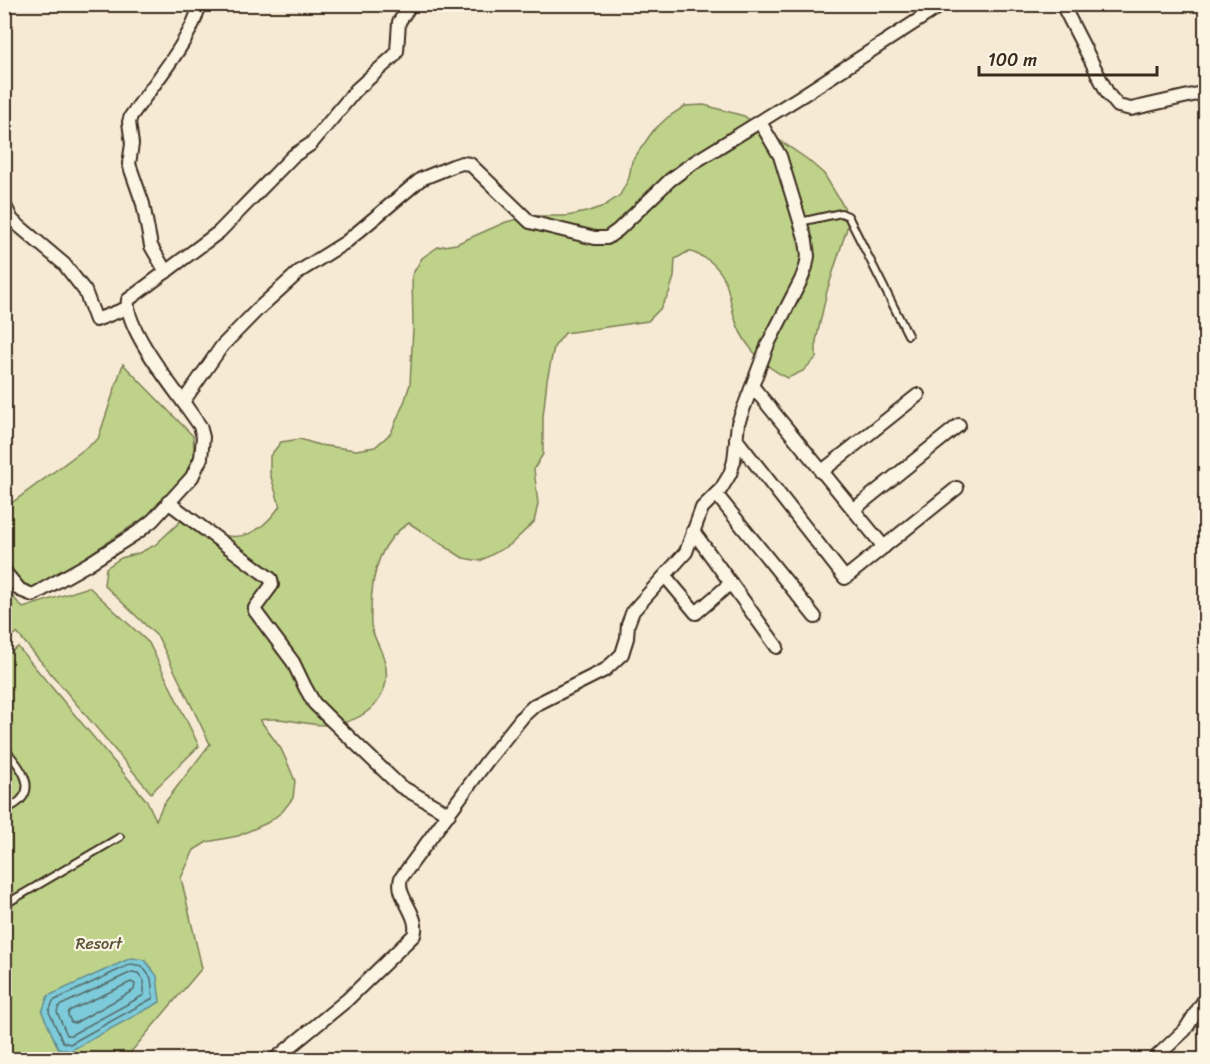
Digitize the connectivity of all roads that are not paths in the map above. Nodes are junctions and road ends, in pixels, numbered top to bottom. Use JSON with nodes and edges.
{"nodes":[{"id":1,"x":199,"y":4,"type":"edge"},
{"id":2,"x":411,"y":4,"type":"edge"},
{"id":3,"x":943,"y":4,"type":"edge"},
{"id":4,"x":1062,"y":4,"type":"edge"},
{"id":5,"x":1206,"y":92,"type":"edge"},
{"id":6,"x":760,"y":122,"type":"junction"},
{"id":7,"x":4,"y":204,"type":"edge"},
{"id":8,"x":800,"y":222,"type":"junction"},
{"id":9,"x":166,"y":272,"type":"junction"},
{"id":10,"x":127,"y":308,"type":"junction"},
{"id":11,"x":908,"y":335,"type":"dead end"},
{"id":12,"x":753,"y":387,"type":"junction"},
{"id":13,"x":918,"y":394,"type":"dead end"},
{"id":14,"x":183,"y":402,"type":"junction"},
{"id":15,"x":959,"y":425,"type":"dead end"},
{"id":16,"x":736,"y":439,"type":"junction"},
{"id":17,"x":822,"y":472,"type":"junction"},
{"id":18,"x":957,"y":488,"type":"dead end"},
{"id":19,"x":716,"y":494,"type":"junction"},
{"id":20,"x":168,"y":502,"type":"junction"},
{"id":21,"x":853,"y":510,"type":"junction"},
{"id":22,"x":693,"y":531,"type":"junction"},
{"id":23,"x":884,"y":547,"type":"junction"},
{"id":24,"x":4,"y":571,"type":"edge"},
{"id":25,"x":664,"y":576,"type":"junction"},
{"id":26,"x":731,"y":583,"type":"junction"},
{"id":27,"x":815,"y":617,"type":"dead end"},
{"id":28,"x":777,"y":647,"type":"dead end"},
{"id":29,"x":4,"y":748,"type":"edge"},
{"id":30,"x":4,"y":810,"type":"edge"},
{"id":31,"x":449,"y":814,"type":"junction"},
{"id":32,"x":120,"y":837,"type":"dead end"},
{"id":33,"x":4,"y":905,"type":"edge"},
{"id":34,"x":1206,"y":997,"type":"edge"},
{"id":35,"x":274,"y":1059,"type":"edge"},
{"id":36,"x":1152,"y":1059,"type":"edge"}],
"edges":[{"from":1,"to":9,"type":"street"},
{"from":2,"to":9,"type":"street"},
{"from":3,"to":6,"type":"street"},
{"from":4,"to":5,"type":"street"},
{"from":6,"to":8,"type":"street"},
{"from":6,"to":14,"type":"street"},
{"from":7,"to":10,"type":"street"},
{"from":8,"to":11,"type":"lane"},
{"from":8,"to":12,"type":"street"},
{"from":9,"to":10,"type":"street"},
{"from":10,"to":14,"type":"street"},
{"from":12,"to":16,"type":"street"},
{"from":12,"to":17,"type":"street"},
{"from":13,"to":17,"type":"street"},
{"from":14,"to":20,"type":"street"},
{"from":15,"to":21,"type":"street"},
{"from":16,"to":19,"type":"street"},
{"from":16,"to":23,"type":"street"},
{"from":17,"to":21,"type":"street"},
{"from":18,"to":23,"type":"street"},
{"from":19,"to":22,"type":"street"},
{"from":19,"to":27,"type":"street"},
{"from":20,"to":24,"type":"street"},
{"from":20,"to":31,"type":"street"},
{"from":21,"to":23,"type":"street"},
{"from":22,"to":25,"type":"street"},
{"from":22,"to":26,"type":"street"},
{"from":25,"to":26,"type":"street"},
{"from":25,"to":31,"type":"street"},
{"from":26,"to":28,"type":"street"},
{"from":29,"to":30,"type":"lane"},
{"from":31,"to":35,"type":"street"},
{"from":32,"to":33,"type":"lane"},
{"from":34,"to":36,"type":"street"}]}
